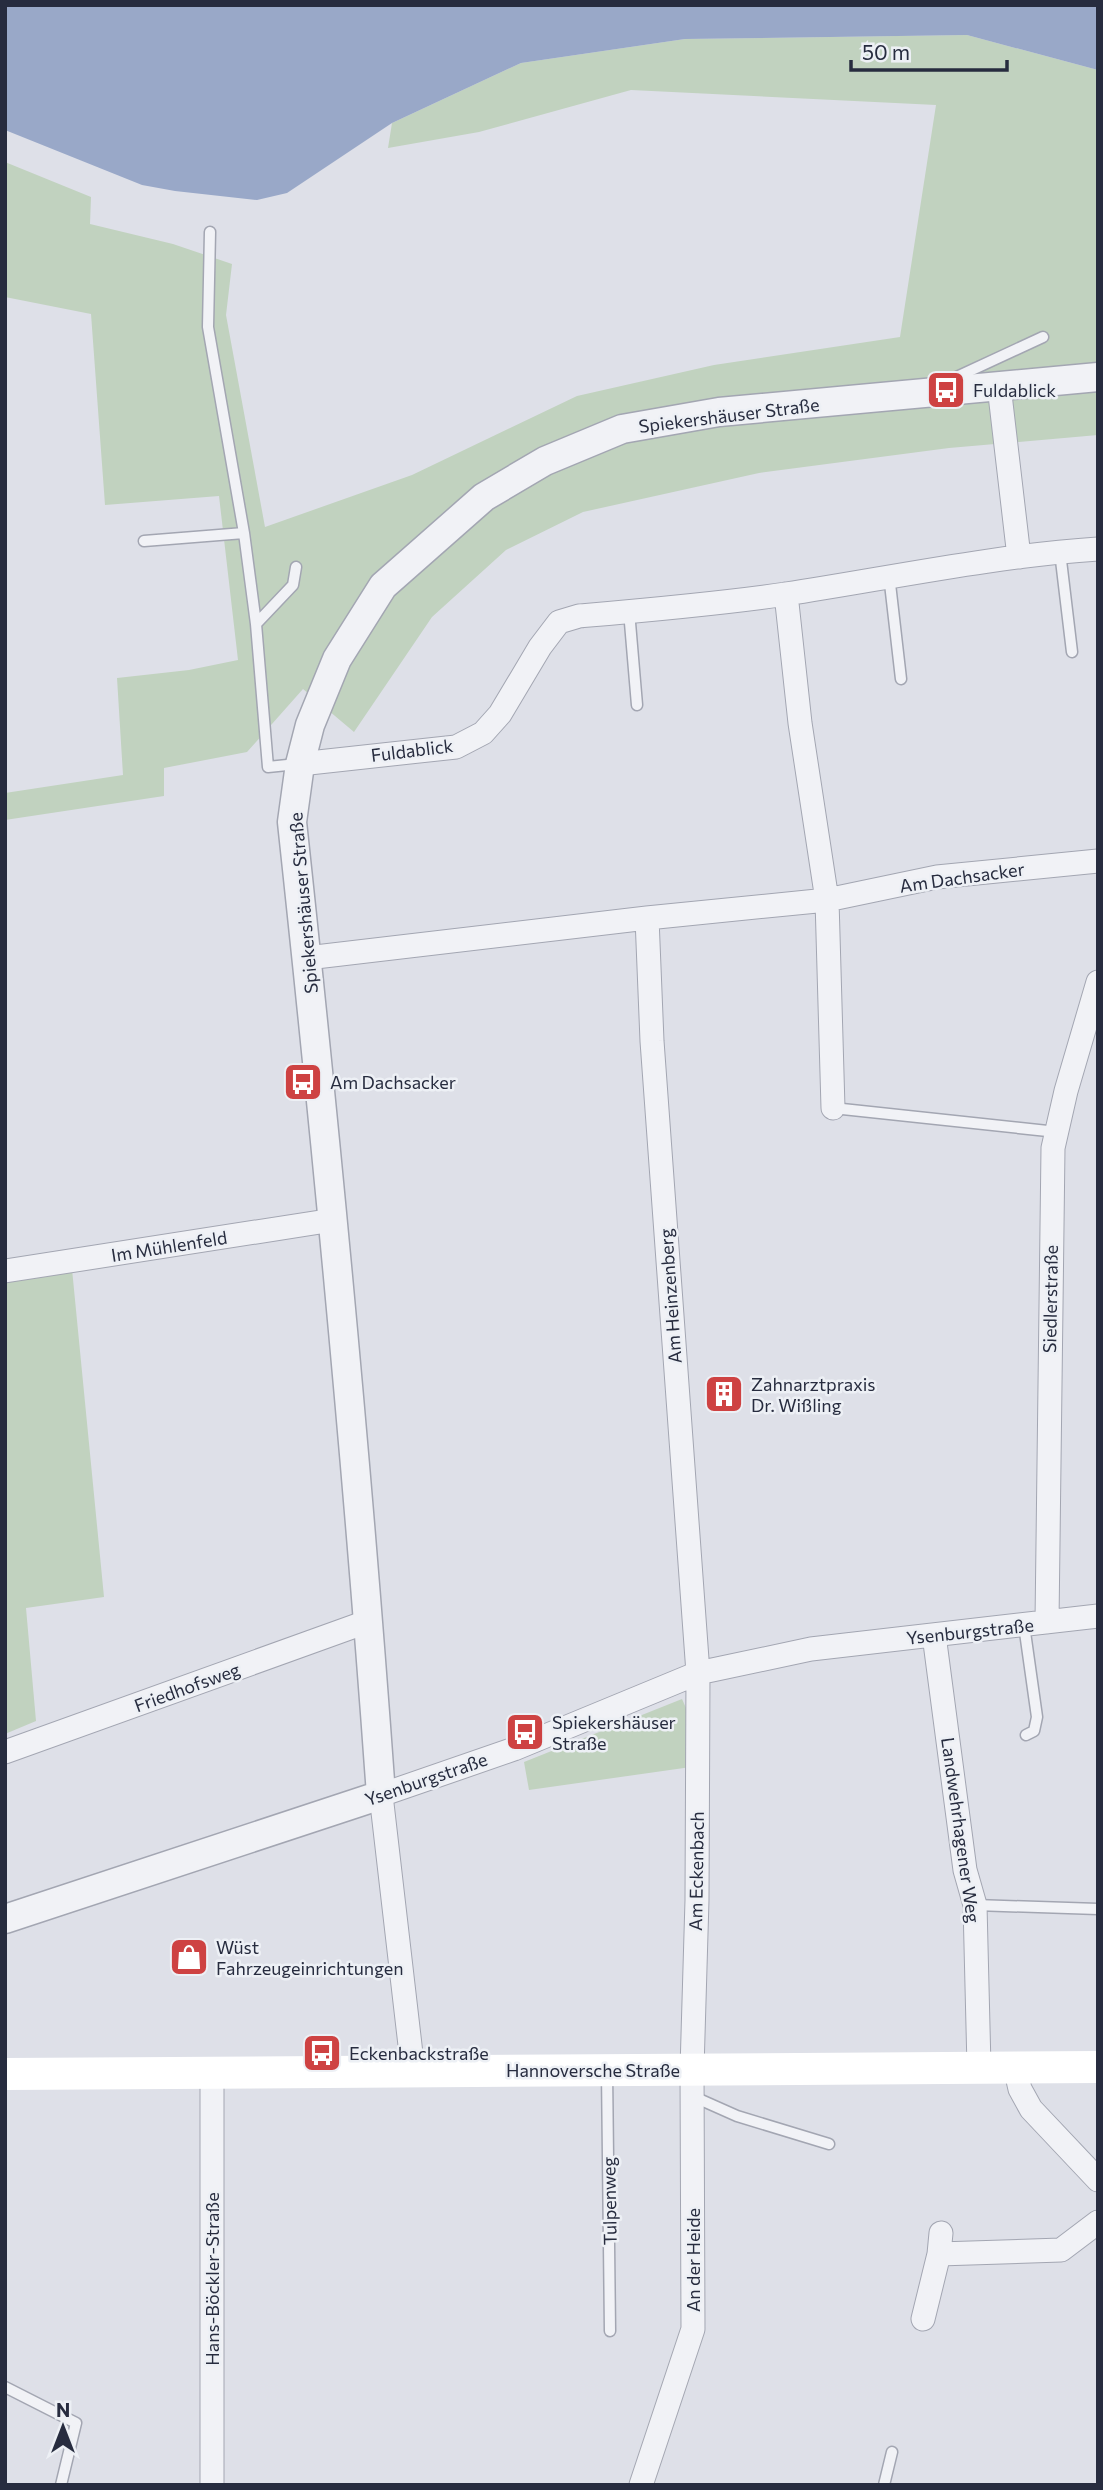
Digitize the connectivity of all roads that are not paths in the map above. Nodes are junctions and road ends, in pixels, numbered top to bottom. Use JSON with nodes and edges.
{"nodes":[{"id":1,"x":210,"y":232,"type":"dead end"},
{"id":2,"x":1043,"y":337,"type":"dead end"},
{"id":3,"x":1098,"y":377,"type":"edge"},
{"id":4,"x":999,"y":386,"type":"junction"},
{"id":5,"x":923,"y":393,"type":"junction"},
{"id":6,"x":244,"y":533,"type":"junction"},
{"id":7,"x":144,"y":541,"type":"dead end"},
{"id":8,"x":1098,"y":549,"type":"edge"},
{"id":9,"x":1060,"y":552,"type":"junction"},
{"id":10,"x":1019,"y":557,"type":"junction"},
{"id":11,"x":296,"y":567,"type":"dead end"},
{"id":12,"x":889,"y":575,"type":"junction"},
{"id":13,"x":786,"y":594,"type":"junction"},
{"id":14,"x":629,"y":611,"type":"junction"},
{"id":15,"x":256,"y":624,"type":"junction"},
{"id":16,"x":1072,"y":652,"type":"dead end"},
{"id":17,"x":901,"y":679,"type":"dead end"},
{"id":18,"x":637,"y":705,"type":"dead end"},
{"id":19,"x":300,"y":764,"type":"junction"},
{"id":20,"x":1098,"y":862,"type":"edge"},
{"id":21,"x":827,"y":900,"type":"junction"},
{"id":22,"x":647,"y":918,"type":"junction"},
{"id":23,"x":307,"y":958,"type":"junction"},
{"id":24,"x":1098,"y":982,"type":"edge"},
{"id":25,"x":833,"y":1108,"type":"joint"},
{"id":26,"x":1057,"y":1132,"type":"junction"},
{"id":27,"x":333,"y":1220,"type":"junction"},
{"id":28,"x":5,"y":1271,"type":"edge"},
{"id":29,"x":1098,"y":1616,"type":"edge"},
{"id":30,"x":369,"y":1621,"type":"junction"},
{"id":31,"x":1047,"y":1622,"type":"junction"},
{"id":32,"x":1024,"y":1625,"type":"junction"},
{"id":33,"x":934,"y":1635,"type":"junction"},
{"id":34,"x":698,"y":1673,"type":"junction"},
{"id":35,"x":1026,"y":1735,"type":"dead end"},
{"id":36,"x":5,"y":1752,"type":"edge"},
{"id":37,"x":381,"y":1795,"type":"junction"},
{"id":38,"x":975,"y":1905,"type":"junction"},
{"id":39,"x":1098,"y":1909,"type":"edge"},
{"id":40,"x":5,"y":1919,"type":"edge"},
{"id":41,"x":979,"y":2067,"type":"junction"},
{"id":42,"x":1015,"y":2067,"type":"junction"},
{"id":43,"x":1098,"y":2067,"type":"edge"},
{"id":44,"x":607,"y":2070,"type":"junction"},
{"id":45,"x":413,"y":2071,"type":"junction"},
{"id":46,"x":212,"y":2073,"type":"junction"},
{"id":47,"x":5,"y":2074,"type":"edge"},
{"id":48,"x":692,"y":2083,"type":"junction"},
{"id":49,"x":829,"y":2144,"type":"dead end"},
{"id":50,"x":1098,"y":2179,"type":"edge"},
{"id":51,"x":1098,"y":2222,"type":"edge"},
{"id":52,"x":923,"y":2319,"type":"dead end"},
{"id":53,"x":610,"y":2331,"type":"dead end"},
{"id":54,"x":5,"y":2387,"type":"edge"},
{"id":55,"x":892,"y":2452,"type":"dead end"},
{"id":56,"x":61,"y":2485,"type":"edge"},
{"id":57,"x":212,"y":2485,"type":"edge"},
{"id":58,"x":641,"y":2485,"type":"edge"},
{"id":59,"x":884,"y":2485,"type":"edge"}],
"edges":[{"from":1,"to":6,"type":"lane"},
{"from":2,"to":5,"type":"lane"},
{"from":3,"to":4,"type":"street","name":"Spiekershäuser Straße"},
{"from":4,"to":5,"type":"street","name":"Spiekershäuser Straße"},
{"from":4,"to":10,"type":"street"},
{"from":5,"to":19,"type":"street","name":"Spiekershäuser Straße"},
{"from":6,"to":7,"type":"lane"},
{"from":6,"to":15,"type":"lane"},
{"from":8,"to":9,"type":"street","name":"Fuldablick"},
{"from":9,"to":10,"type":"street","name":"Fuldablick"},
{"from":9,"to":16,"type":"lane"},
{"from":10,"to":12,"type":"street","name":"Fuldablick"},
{"from":11,"to":15,"type":"lane"},
{"from":12,"to":13,"type":"street","name":"Fuldablick"},
{"from":12,"to":17,"type":"lane"},
{"from":13,"to":14,"type":"street","name":"Fuldablick"},
{"from":13,"to":21,"type":"street"},
{"from":14,"to":18,"type":"lane"},
{"from":14,"to":19,"type":"street","name":"Fuldablick"},
{"from":15,"to":19,"type":"lane"},
{"from":19,"to":23,"type":"street","name":"Spiekershäuser Straße"},
{"from":20,"to":21,"type":"street","name":"Am Dachsacker"},
{"from":21,"to":22,"type":"street","name":"Am Dachsacker"},
{"from":21,"to":25,"type":"street"},
{"from":22,"to":23,"type":"street","name":"Am Dachsacker"},
{"from":22,"to":34,"type":"street","name":"Am Heinzenberg"},
{"from":23,"to":27,"type":"street","name":"Spiekershäuser Straße"},
{"from":24,"to":26,"type":"street","name":"Siedlerstraße"},
{"from":25,"to":26,"type":"lane"},
{"from":26,"to":31,"type":"street","name":"Siedlerstraße"},
{"from":27,"to":28,"type":"street","name":"Im Mühlenfeld"},
{"from":27,"to":30,"type":"street","name":"Spiekershäuser Straße"},
{"from":29,"to":31,"type":"street","name":"Ysenburgstraße"},
{"from":30,"to":36,"type":"street","name":"Friedhofsweg"},
{"from":30,"to":37,"type":"street","name":"Spiekershäuser Straße"},
{"from":31,"to":32,"type":"street","name":"Ysenburgstraße"},
{"from":32,"to":33,"type":"street","name":"Ysenburgstraße"},
{"from":32,"to":35,"type":"lane"},
{"from":33,"to":34,"type":"street","name":"Ysenburgstraße"},
{"from":33,"to":38,"type":"street","name":"Landwehrhagener Weg"},
{"from":34,"to":37,"type":"street","name":"Ysenburgstraße"},
{"from":34,"to":48,"type":"street","name":"Am Eckenbach"},
{"from":37,"to":40,"type":"street","name":"Ysenburgstraße"},
{"from":37,"to":45,"type":"street"},
{"from":38,"to":39,"type":"lane"},
{"from":38,"to":41,"type":"street","name":"Landwehrhagener Weg"},
{"from":41,"to":42,"type":"main road","name":"Hannoversche Straße"},
{"from":41,"to":48,"type":"main road","name":"Hannoversche Straße"},
{"from":42,"to":43,"type":"main road","name":"Hannoversche Straße"},
{"from":42,"to":50,"type":"street"},
{"from":44,"to":45,"type":"main road","name":"Hannoversche Straße"},
{"from":44,"to":48,"type":"main road","name":"Hannoversche Straße"},
{"from":44,"to":53,"type":"lane","name":"Tulpenweg"},
{"from":45,"to":46,"type":"main road","name":"Hannoversche Straße"},
{"from":46,"to":47,"type":"main road","name":"Hannoversche Straße"},
{"from":46,"to":57,"type":"street","name":"Hans-Böckler-Straße"},
{"from":48,"to":49,"type":"lane"},
{"from":48,"to":58,"type":"street","name":"An der Heide"},
{"from":51,"to":52,"type":"street"},
{"from":54,"to":56,"type":"lane"},
{"from":55,"to":59,"type":"lane"}]}
